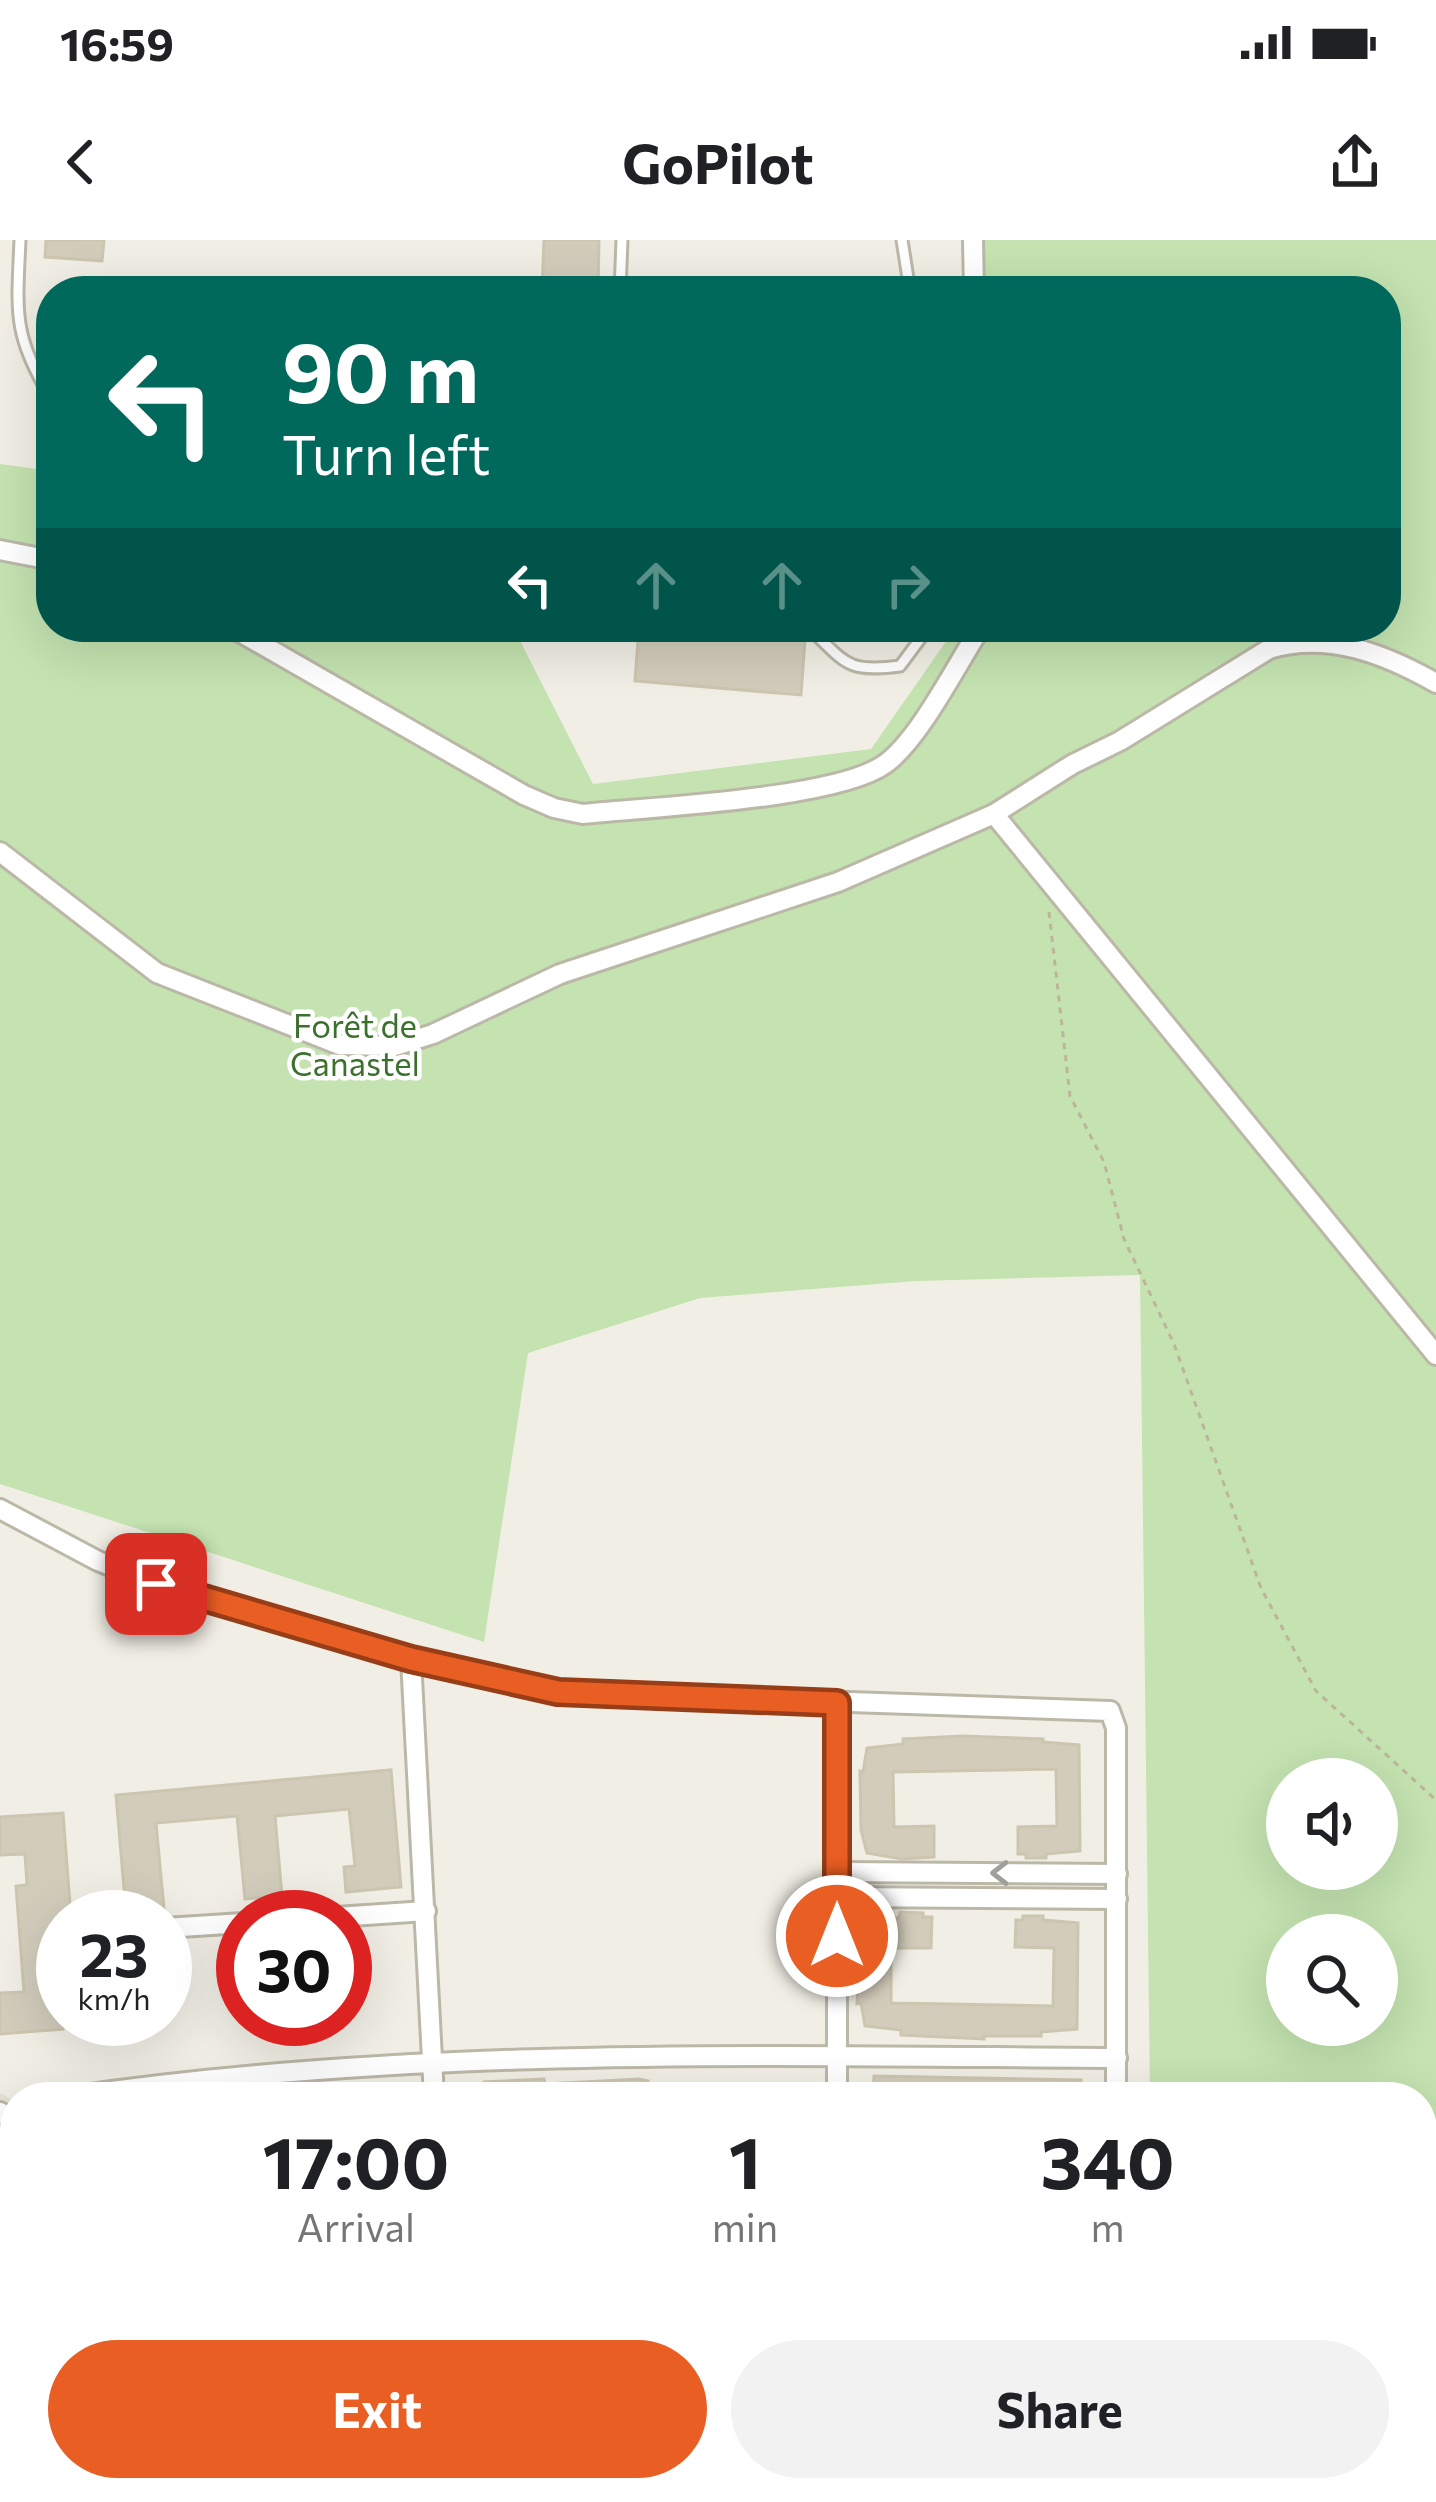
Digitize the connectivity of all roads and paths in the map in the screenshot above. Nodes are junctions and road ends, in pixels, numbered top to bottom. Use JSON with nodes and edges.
{"nodes":[{"id":1,"x":20,"y":240,"type":"edge"},
{"id":2,"x":622,"y":240,"type":"edge"},
{"id":3,"x":902,"y":240,"type":"edge"},
{"id":4,"x":973,"y":240,"type":"edge"},
{"id":5,"x":621,"y":276,"type":"edge"},
{"id":6,"x":908,"y":276,"type":"edge"},
{"id":7,"x":974,"y":276,"type":"edge"},
{"id":8,"x":36,"y":374,"type":"edge"},
{"id":9,"x":0,"y":550,"type":"edge"},
{"id":10,"x":36,"y":557,"type":"edge"},
{"id":11,"x":257,"y":642,"type":"edge"},
{"id":12,"x":824,"y":642,"type":"edge"},
{"id":13,"x":918,"y":642,"type":"edge"},
{"id":14,"x":971,"y":642,"type":"edge"},
{"id":15,"x":1291,"y":642,"type":"edge"},
{"id":16,"x":1324,"y":642,"type":"edge"},
{"id":17,"x":1436,"y":683,"type":"edge"},
{"id":18,"x":994,"y":814,"type":"junction"},
{"id":19,"x":0,"y":852,"type":"edge"},
{"id":20,"x":1046,"y":879,"type":"junction"},
{"id":21,"x":1436,"y":1355,"type":"edge"},
{"id":22,"x":0,"y":1509,"type":"edge"},
{"id":23,"x":411,"y":1659,"type":"junction"},
{"id":24,"x":837,"y":1703,"type":"junction"},
{"id":25,"x":1436,"y":1801,"type":"edge"},
{"id":26,"x":837,"y":1872,"type":"junction"},
{"id":27,"x":939,"y":1873,"type":"junction"},
{"id":28,"x":1117,"y":1874,"type":"junction"},
{"id":29,"x":837,"y":1897,"type":"junction"},
{"id":30,"x":940,"y":1897,"type":"junction"},
{"id":31,"x":1117,"y":1899,"type":"junction"},
{"id":32,"x":426,"y":1911,"type":"junction"},
{"id":33,"x":372,"y":1915,"type":"edge"},
{"id":34,"x":837,"y":2056,"type":"junction"},
{"id":35,"x":1117,"y":2058,"type":"junction"},
{"id":36,"x":432,"y":2062,"type":"junction"},
{"id":37,"x":189,"y":2082,"type":"edge"},
{"id":38,"x":433,"y":2082,"type":"edge"},
{"id":39,"x":837,"y":2082,"type":"edge"},
{"id":40,"x":1116,"y":2082,"type":"edge"}],
"edges":[{"from":1,"to":8,"type":"lane"},
{"from":2,"to":5,"type":"lane"},
{"from":3,"to":6,"type":"lane"},
{"from":4,"to":7,"type":"street"},
{"from":9,"to":10,"type":"street"},
{"from":11,"to":14,"type":"street"},
{"from":12,"to":13,"type":"lane"},
{"from":15,"to":18,"type":"street"},
{"from":16,"to":17,"type":"street"},
{"from":18,"to":19,"type":"street"},
{"from":18,"to":20,"type":"street"},
{"from":20,"to":21,"type":"street"},
{"from":20,"to":25,"type":"path"},
{"from":22,"to":23,"type":"street"},
{"from":23,"to":24,"type":"street"},
{"from":23,"to":32,"type":"street"},
{"from":24,"to":26,"type":"street"},
{"from":24,"to":28,"type":"street"},
{"from":26,"to":27,"type":"street"},
{"from":26,"to":29,"type":"street"},
{"from":28,"to":27,"type":"street","one_way":true},
{"from":27,"to":30,"type":"street"},
{"from":28,"to":31,"type":"street"},
{"from":29,"to":30,"type":"street"},
{"from":29,"to":34,"type":"street"},
{"from":30,"to":31,"type":"street"},
{"from":31,"to":35,"type":"street"},
{"from":32,"to":33,"type":"street"},
{"from":32,"to":36,"type":"street"},
{"from":34,"to":35,"type":"street"},
{"from":34,"to":36,"type":"street"},
{"from":34,"to":39,"type":"street"},
{"from":35,"to":40,"type":"street"},
{"from":36,"to":37,"type":"street"},
{"from":36,"to":38,"type":"street"}]}
